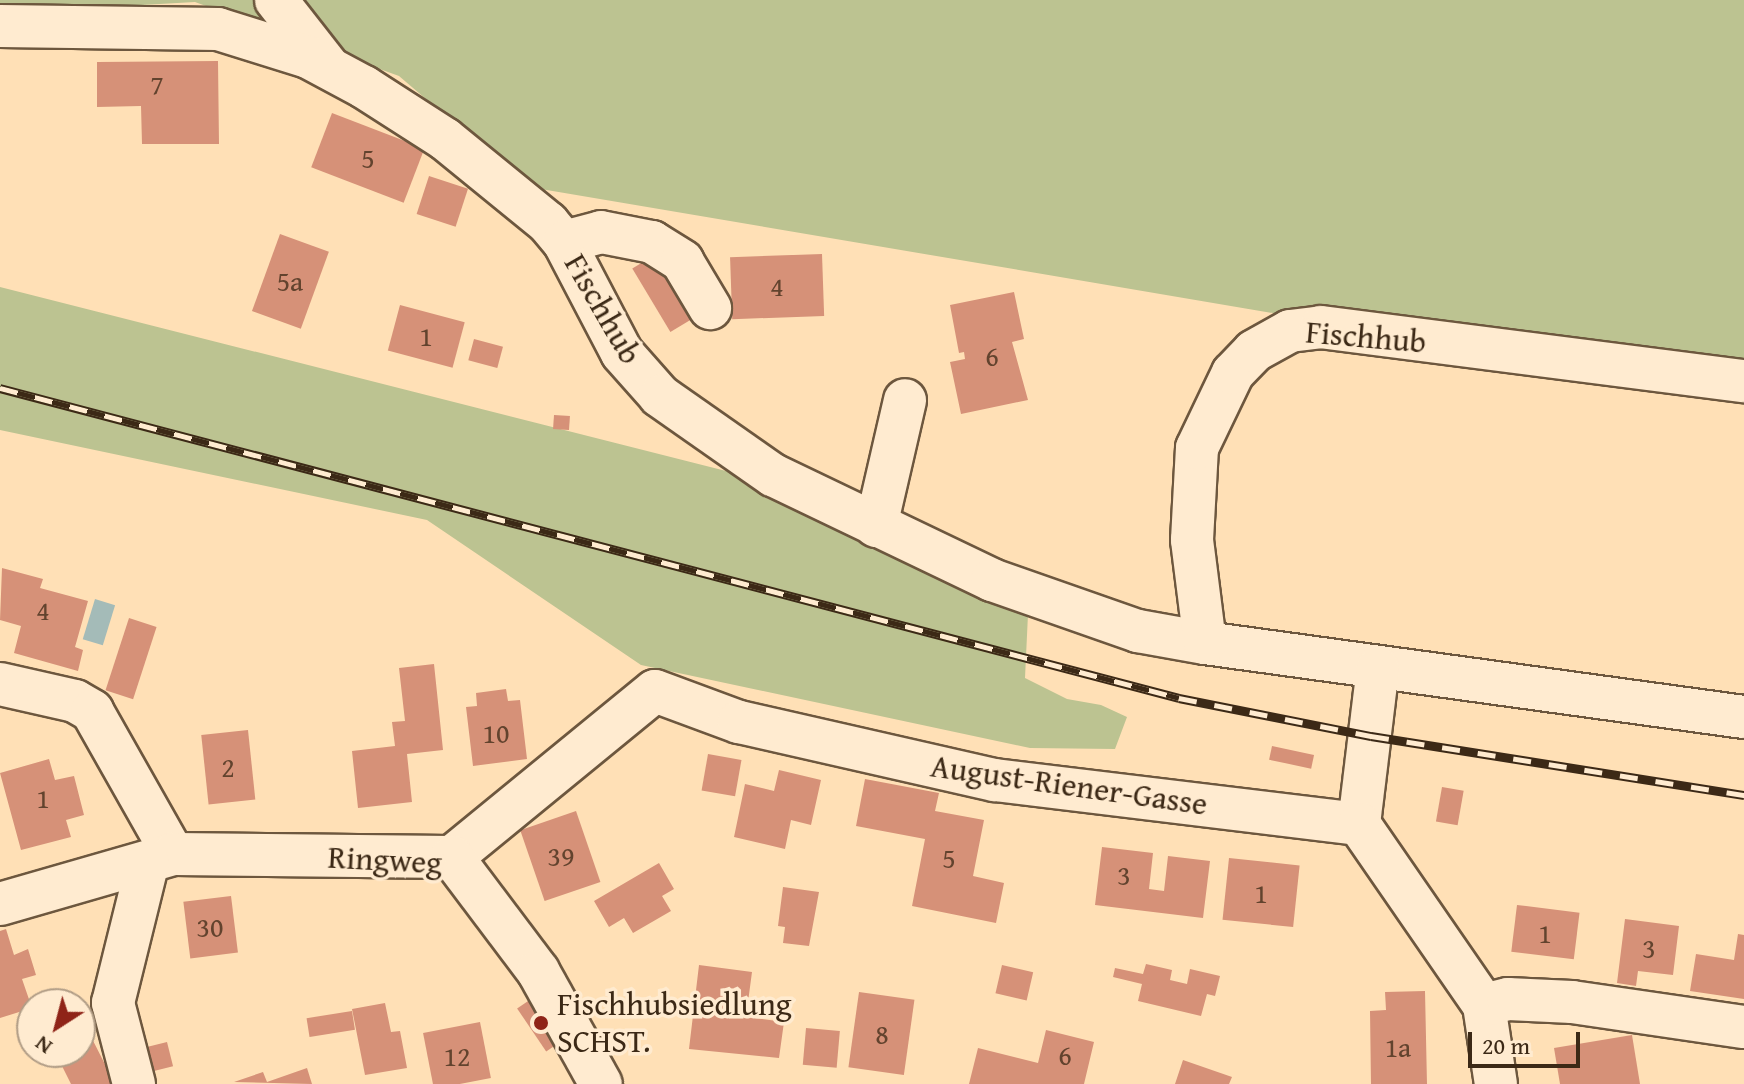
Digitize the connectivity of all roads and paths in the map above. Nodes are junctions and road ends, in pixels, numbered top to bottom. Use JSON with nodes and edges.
{"nodes":[{"id":1,"x":276,"y":0,"type":"edge"},
{"id":2,"x":0,"y":26,"type":"edge"},
{"id":3,"x":330,"y":69,"type":"junction"},
{"id":4,"x":564,"y":242,"type":"junction"},
{"id":5,"x":710,"y":308,"type":"dead end"},
{"id":6,"x":1744,"y":381,"type":"edge"},
{"id":7,"x":905,"y":400,"type":"dead end"},
{"id":8,"x":876,"y":526,"type":"junction"},
{"id":9,"x":1205,"y":643,"type":"junction"},
{"id":10,"x":1378,"y":668,"type":"junction"},
{"id":11,"x":0,"y":684,"type":"edge"},
{"id":12,"x":1744,"y":717,"type":"edge"},
{"id":13,"x":1359,"y":824,"type":"junction"},
{"id":14,"x":452,"y":857,"type":"junction"},
{"id":15,"x":160,"y":858,"type":"junction"},
{"id":16,"x":0,"y":904,"type":"edge"},
{"id":17,"x":1484,"y":1005,"type":"junction"},
{"id":18,"x":1744,"y":1027,"type":"edge"},
{"id":19,"x":134,"y":1084,"type":"edge"},
{"id":20,"x":601,"y":1084,"type":"edge"},
{"id":21,"x":1496,"y":1084,"type":"edge"}],
"edges":[{"from":1,"to":3,"type":"street"},
{"from":2,"to":3,"type":"street","name":"Fischhub"},
{"from":3,"to":4,"type":"street","name":"Fischhub"},
{"from":4,"to":5,"type":"street"},
{"from":4,"to":8,"type":"street","name":"Fischhub"},
{"from":6,"to":9,"type":"street","name":"Fischhub"},
{"from":7,"to":8,"type":"street"},
{"from":8,"to":9,"type":"street","name":"Fischhub"},
{"from":9,"to":10,"type":"street","name":"Fischhub"},
{"from":10,"to":12,"type":"street","name":"Fischhub"},
{"from":10,"to":13,"type":"street"},
{"from":11,"to":15,"type":"street"},
{"from":13,"to":14,"type":"street","name":"August-Riener-Gasse"},
{"from":13,"to":17,"type":"street"},
{"from":14,"to":15,"type":"street","name":"Ringweg"},
{"from":14,"to":20,"type":"street","name":"Ringweg"},
{"from":15,"to":16,"type":"street","name":"Ringweg"},
{"from":15,"to":19,"type":"street"},
{"from":17,"to":18,"type":"street"},
{"from":17,"to":21,"type":"street"}]}
